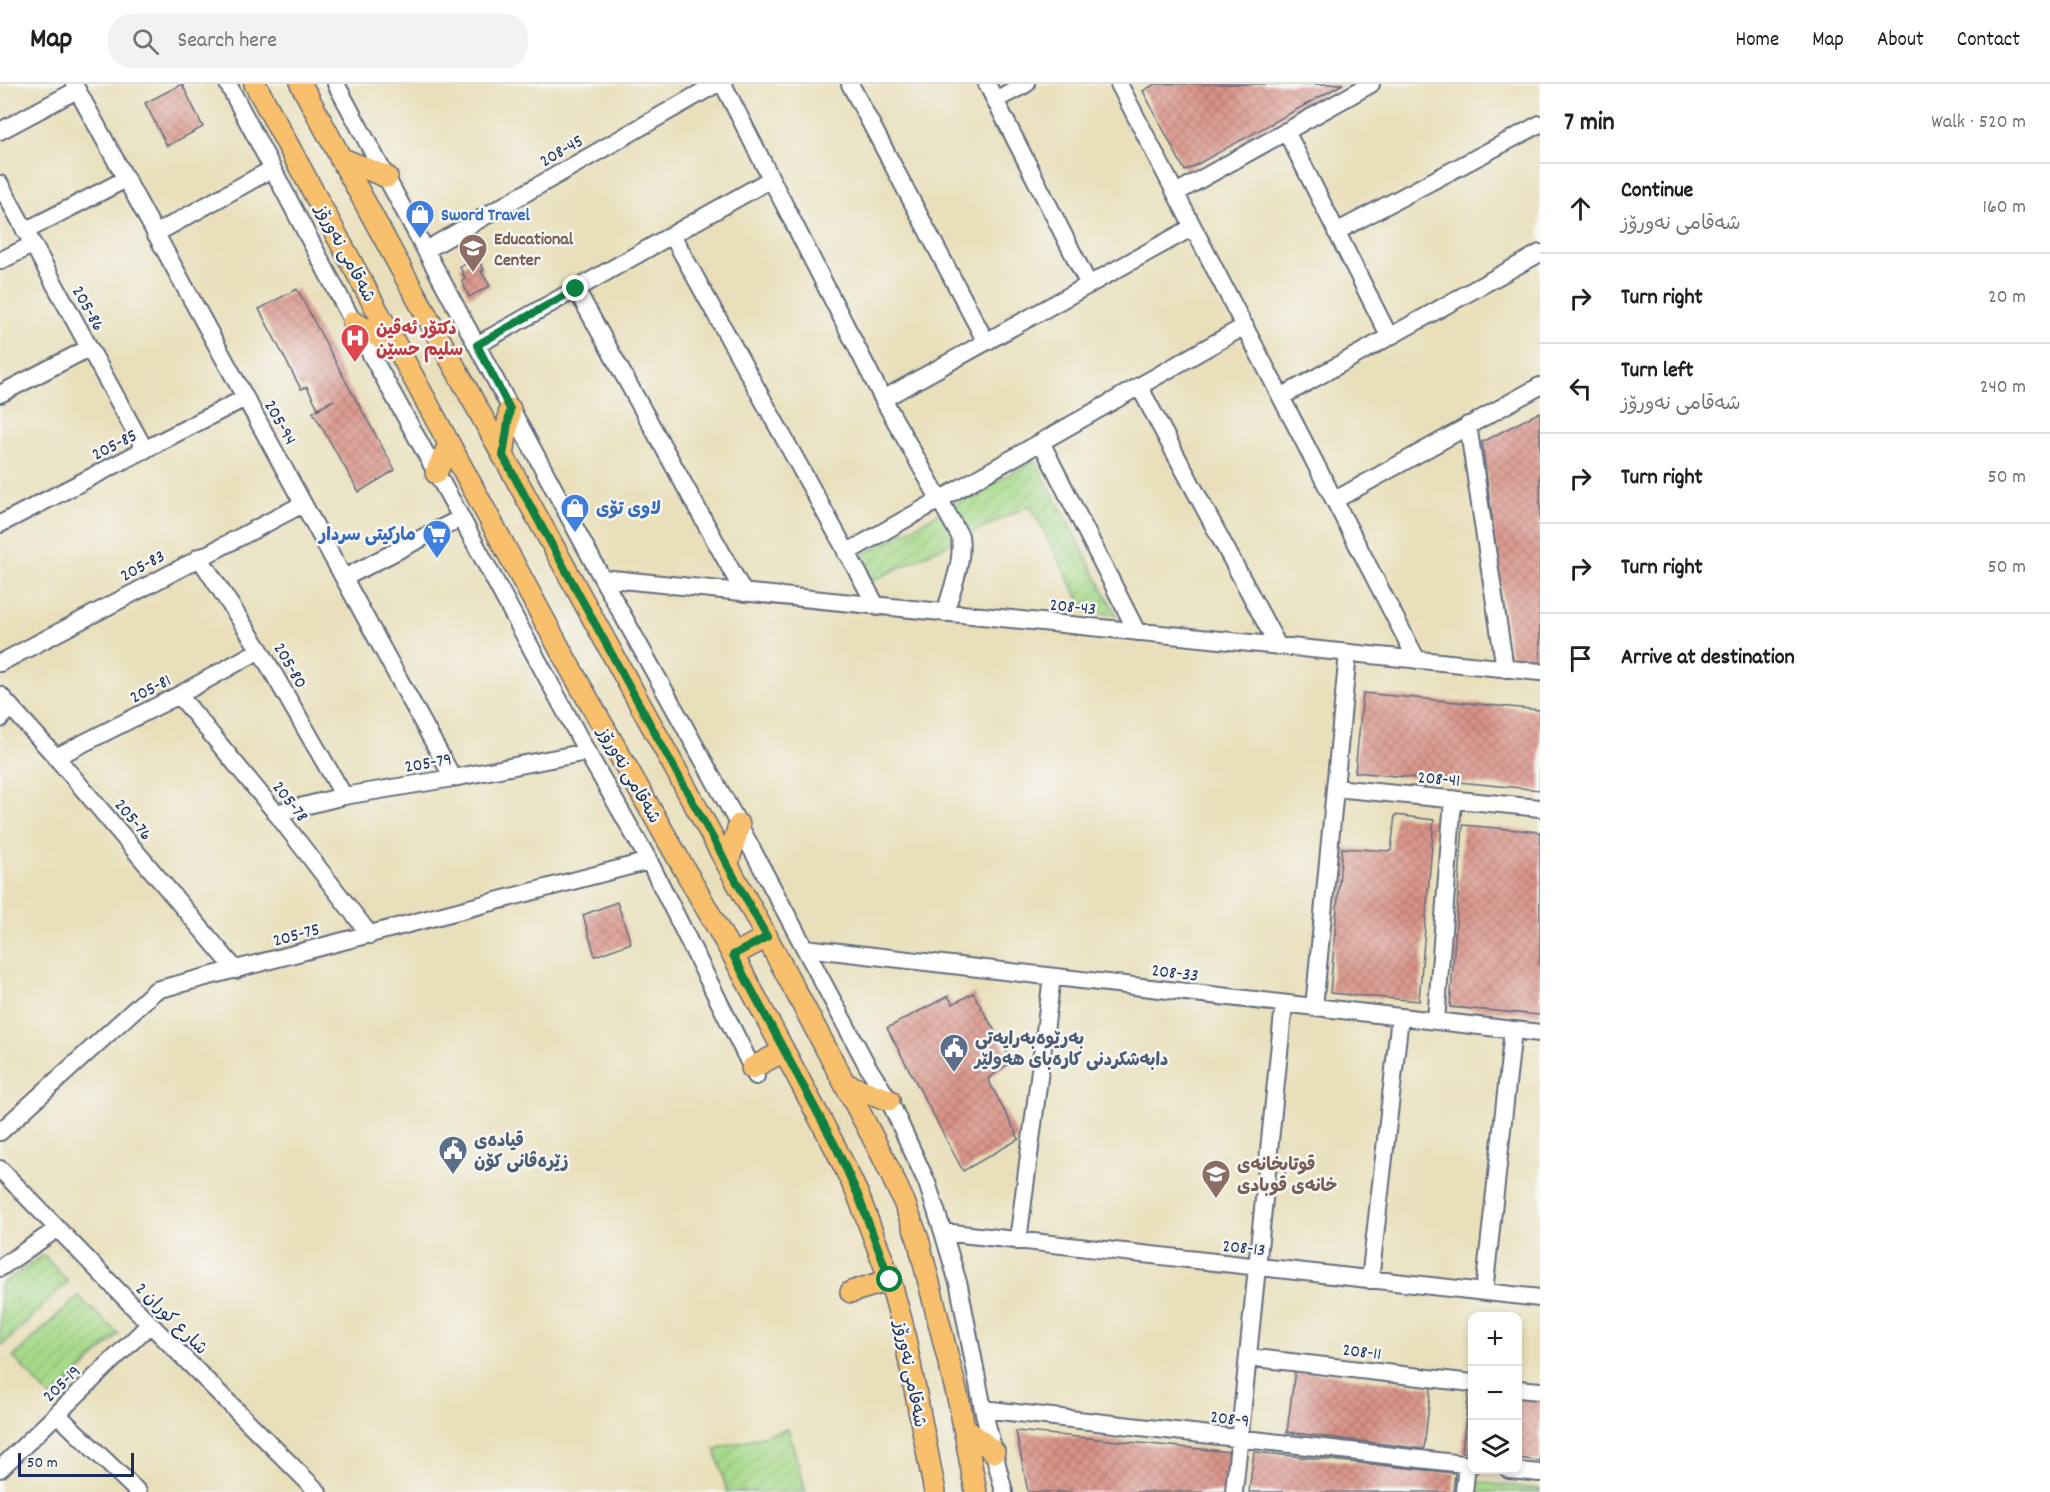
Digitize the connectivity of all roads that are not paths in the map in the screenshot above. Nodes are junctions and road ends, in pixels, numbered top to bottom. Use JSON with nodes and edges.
{"nodes":[{"id":1,"x":228,"y":84,"type":"edge"},
{"id":2,"x":255,"y":84,"type":"edge"},
{"id":3,"x":301,"y":84,"type":"edge"},
{"id":4,"x":336,"y":84,"type":"edge"},
{"id":5,"x":716,"y":84,"type":"edge"},
{"id":6,"x":723,"y":84,"type":"edge"},
{"id":7,"x":850,"y":84,"type":"edge"},
{"id":8,"x":987,"y":84,"type":"edge"},
{"id":9,"x":1026,"y":84,"type":"edge"},
{"id":10,"x":1371,"y":84,"type":"edge"},
{"id":11,"x":75,"y":87,"type":"edge"},
{"id":12,"x":1127,"y":87,"type":"edge"},
{"id":13,"x":995,"y":100,"type":"junction"},
{"id":14,"x":1540,"y":124,"type":"edge"},
{"id":15,"x":1286,"y":130,"type":"junction"},
{"id":16,"x":0,"y":131,"type":"edge"},
{"id":17,"x":340,"y":158,"type":"junction"},
{"id":18,"x":272,"y":169,"type":"junction"},
{"id":19,"x":387,"y":177,"type":"junction"},
{"id":20,"x":771,"y":179,"type":"junction"},
{"id":21,"x":126,"y":180,"type":"junction"},
{"id":22,"x":0,"y":184,"type":"edge"},
{"id":23,"x":1176,"y":193,"type":"junction"},
{"id":24,"x":1193,"y":227,"type":"junction"},
{"id":25,"x":1336,"y":232,"type":"junction"},
{"id":26,"x":155,"y":234,"type":"junction"},
{"id":27,"x":672,"y":235,"type":"junction"},
{"id":28,"x":28,"y":238,"type":"junction"},
{"id":29,"x":426,"y":250,"type":"junction"},
{"id":30,"x":1540,"y":253,"type":"edge"},
{"id":31,"x":0,"y":261,"type":"edge"},
{"id":32,"x":1089,"y":285,"type":"junction"},
{"id":33,"x":576,"y":289,"type":"junction"},
{"id":34,"x":353,"y":322,"type":"junction"},
{"id":35,"x":1245,"y":326,"type":"junction"},
{"id":36,"x":1389,"y":336,"type":"junction"},
{"id":37,"x":986,"y":342,"type":"junction"},
{"id":38,"x":477,"y":345,"type":"junction"},
{"id":39,"x":89,"y":348,"type":"junction"},
{"id":40,"x":397,"y":348,"type":"junction"},
{"id":41,"x":1139,"y":386,"type":"junction"},
{"id":42,"x":1540,"y":386,"type":"edge"},
{"id":43,"x":0,"y":394,"type":"edge"},
{"id":44,"x":1281,"y":397,"type":"junction"},
{"id":45,"x":245,"y":398,"type":"junction"},
{"id":46,"x":883,"y":399,"type":"junction"},
{"id":47,"x":510,"y":409,"type":"junction"},
{"id":48,"x":1468,"y":425,"type":"junction"},
{"id":49,"x":1041,"y":442,"type":"junction"},
{"id":50,"x":449,"y":444,"type":"junction"},
{"id":51,"x":145,"y":450,"type":"junction"},
{"id":52,"x":503,"y":456,"type":"junction"},
{"id":53,"x":436,"y":472,"type":"junction"},
{"id":54,"x":941,"y":500,"type":"junction"},
{"id":55,"x":1335,"y":500,"type":"junction"},
{"id":56,"x":303,"y":504,"type":"junction"},
{"id":57,"x":461,"y":518,"type":"junction"},
{"id":58,"x":0,"y":524,"type":"edge"},
{"id":59,"x":846,"y":552,"type":"junction"},
{"id":60,"x":199,"y":557,"type":"junction"},
{"id":61,"x":344,"y":578,"type":"junction"},
{"id":62,"x":602,"y":578,"type":"junction"},
{"id":63,"x":744,"y":593,"type":"junction"},
{"id":64,"x":877,"y":607,"type":"junction"},
{"id":65,"x":945,"y":613,"type":"junction"},
{"id":66,"x":1137,"y":632,"type":"junction"},
{"id":67,"x":1278,"y":646,"type":"junction"},
{"id":68,"x":260,"y":650,"type":"junction"},
{"id":69,"x":1348,"y":653,"type":"junction"},
{"id":70,"x":1418,"y":660,"type":"junction"},
{"id":71,"x":0,"y":663,"type":"edge"},
{"id":72,"x":1505,"y":669,"type":"junction"},
{"id":73,"x":1540,"y":672,"type":"edge"},
{"id":74,"x":179,"y":695,"type":"junction"},
{"id":75,"x":4,"y":707,"type":"edge"},
{"id":76,"x":587,"y":752,"type":"junction"},
{"id":77,"x":56,"y":757,"type":"junction"},
{"id":78,"x":453,"y":778,"type":"junction"},
{"id":79,"x":1335,"y":788,"type":"junction"},
{"id":80,"x":344,"y":796,"type":"junction"},
{"id":81,"x":1453,"y":799,"type":"junction"},
{"id":82,"x":1540,"y":807,"type":"edge"},
{"id":83,"x":276,"y":813,"type":"junction"},
{"id":84,"x":739,"y":825,"type":"junction"},
{"id":85,"x":649,"y":861,"type":"junction"},
{"id":86,"x":728,"y":863,"type":"junction"},
{"id":87,"x":370,"y":935,"type":"junction"},
{"id":88,"x":767,"y":937,"type":"junction"},
{"id":89,"x":805,"y":948,"type":"junction"},
{"id":90,"x":733,"y":955,"type":"junction"},
{"id":91,"x":236,"y":970,"type":"junction"},
{"id":92,"x":1052,"y":977,"type":"junction"},
{"id":93,"x":1284,"y":1004,"type":"junction"},
{"id":94,"x":1314,"y":1008,"type":"junction"},
{"id":95,"x":1400,"y":1017,"type":"junction"},
{"id":96,"x":1436,"y":1021,"type":"junction"},
{"id":97,"x":1513,"y":1030,"type":"junction"},
{"id":98,"x":1540,"y":1033,"type":"edge"},
{"id":99,"x":784,"y":1051,"type":"junction"},
{"id":100,"x":754,"y":1072,"type":"joint"},
{"id":101,"x":845,"y":1084,"type":"junction"},
{"id":102,"x":889,"y":1100,"type":"junction"},
{"id":103,"x":0,"y":1132,"type":"edge"},
{"id":104,"x":0,"y":1169,"type":"edge"},
{"id":105,"x":57,"y":1228,"type":"junction"},
{"id":106,"x":943,"y":1232,"type":"junction"},
{"id":107,"x":1017,"y":1241,"type":"junction"},
{"id":108,"x":0,"y":1268,"type":"edge"},
{"id":109,"x":1257,"y":1268,"type":"junction"},
{"id":110,"x":890,"y":1280,"type":"junction"},
{"id":111,"x":1370,"y":1280,"type":"junction"},
{"id":112,"x":851,"y":1292,"type":"dead end"},
{"id":113,"x":1484,"y":1292,"type":"junction"},
{"id":114,"x":1540,"y":1298,"type":"edge"},
{"id":115,"x":150,"y":1324,"type":"junction"},
{"id":116,"x":1248,"y":1357,"type":"junction"},
{"id":117,"x":1468,"y":1382,"type":"edge"},
{"id":118,"x":1522,"y":1389,"type":"edge"},
{"id":119,"x":1540,"y":1391,"type":"edge"},
{"id":120,"x":983,"y":1409,"type":"junction"},
{"id":121,"x":57,"y":1414,"type":"junction"},
{"id":122,"x":964,"y":1427,"type":"junction"},
{"id":123,"x":1239,"y":1439,"type":"junction"},
{"id":124,"x":994,"y":1452,"type":"junction"},
{"id":125,"x":1468,"y":1465,"type":"edge"},
{"id":126,"x":0,"y":1469,"type":"edge"},
{"id":127,"x":1522,"y":1471,"type":"edge"},
{"id":128,"x":1540,"y":1473,"type":"edge"},
{"id":129,"x":1468,"y":1474,"type":"edge"},
{"id":130,"x":138,"y":1492,"type":"edge"},
{"id":131,"x":318,"y":1492,"type":"edge"},
{"id":132,"x":935,"y":1492,"type":"edge"},
{"id":133,"x":976,"y":1492,"type":"edge"},
{"id":134,"x":1004,"y":1492,"type":"edge"},
{"id":135,"x":1234,"y":1492,"type":"edge"},
{"id":136,"x":1464,"y":1492,"type":"edge"}],
"edges":[{"from":1,"to":18,"type":"street"},
{"from":2,"to":40,"type":"main road","name":"شەقامی نەورۆز"},
{"from":3,"to":17,"type":"main road","name":"شەقامی نەورۆز"},
{"from":4,"to":19,"type":"street"},
{"from":5,"to":29,"type":"street","name":"208-45"},
{"from":6,"to":20,"type":"street"},
{"from":7,"to":37,"type":"street"},
{"from":8,"to":13,"type":"street"},
{"from":9,"to":13,"type":"street"},
{"from":10,"to":15,"type":"street"},
{"from":11,"to":16,"type":"street"},
{"from":11,"to":21,"type":"street","name":"205-94"},
{"from":12,"to":23,"type":"street"},
{"from":13,"to":32,"type":"street"},
{"from":14,"to":25,"type":"street"},
{"from":15,"to":23,"type":"street"},
{"from":15,"to":25,"type":"street"},
{"from":17,"to":19,"type":"main road"},
{"from":17,"to":52,"type":"main road","name":"شەقامی نەورۆز"},
{"from":18,"to":26,"type":"street"},
{"from":18,"to":34,"type":"street"},
{"from":19,"to":29,"type":"street"},
{"from":20,"to":27,"type":"street"},
{"from":20,"to":46,"type":"street"},
{"from":21,"to":26,"type":"street","name":"205-94"},
{"from":21,"to":28,"type":"street"},
{"from":22,"to":28,"type":"street","name":"205-86"},
{"from":23,"to":24,"type":"street"},
{"from":24,"to":32,"type":"street"},
{"from":24,"to":35,"type":"street"},
{"from":25,"to":36,"type":"street"},
{"from":26,"to":45,"type":"street","name":"205-94"},
{"from":27,"to":33,"type":"street"},
{"from":27,"to":59,"type":"street"},
{"from":28,"to":31,"type":"street"},
{"from":28,"to":39,"type":"street","name":"205-86"},
{"from":29,"to":38,"type":"street"},
{"from":30,"to":36,"type":"street"},
{"from":32,"to":37,"type":"street"},
{"from":33,"to":38,"type":"street"},
{"from":33,"to":63,"type":"street"},
{"from":34,"to":40,"type":"main road"},
{"from":34,"to":53,"type":"street"},
{"from":35,"to":41,"type":"street"},
{"from":35,"to":44,"type":"street"},
{"from":36,"to":44,"type":"street"},
{"from":37,"to":46,"type":"street"},
{"from":38,"to":47,"type":"street"},
{"from":39,"to":43,"type":"street"},
{"from":39,"to":51,"type":"street","name":"205-86"},
{"from":40,"to":50,"type":"main road","name":"شەقامی نەورۆز"},
{"from":41,"to":49,"type":"street"},
{"from":41,"to":67,"type":"street"},
{"from":42,"to":48,"type":"street"},
{"from":44,"to":55,"type":"street"},
{"from":45,"to":51,"type":"street","name":"205-85"},
{"from":45,"to":56,"type":"street","name":"205-94"},
{"from":46,"to":54,"type":"street"},
{"from":47,"to":52,"type":"main road"},
{"from":47,"to":62,"type":"street"},
{"from":48,"to":55,"type":"street"},
{"from":48,"to":72,"type":"street"},
{"from":49,"to":54,"type":"street"},
{"from":49,"to":66,"type":"street"},
{"from":50,"to":53,"type":"main road"},
{"from":50,"to":90,"type":"main road","name":"شەقامی نەورۆز"},
{"from":51,"to":58,"type":"street","name":"205-85"},
{"from":52,"to":86,"type":"main road","name":"شەقامی نەورۆز"},
{"from":53,"to":57,"type":"street"},
{"from":54,"to":59,"type":"street"},
{"from":54,"to":65,"type":"street"},
{"from":55,"to":70,"type":"street"},
{"from":56,"to":60,"type":"street","name":"205-83"},
{"from":56,"to":61,"type":"street","name":"205-94"},
{"from":57,"to":61,"type":"street"},
{"from":57,"to":76,"type":"street"},
{"from":59,"to":64,"type":"street"},
{"from":60,"to":68,"type":"street","name":"205-80"},
{"from":60,"to":71,"type":"street","name":"205-83"},
{"from":61,"to":78,"type":"street","name":"205-94"},
{"from":62,"to":63,"type":"street","name":"208-43"},
{"from":62,"to":84,"type":"street"},
{"from":63,"to":64,"type":"street","name":"208-43"},
{"from":64,"to":65,"type":"street","name":"208-43"},
{"from":65,"to":66,"type":"street","name":"208-43"},
{"from":66,"to":67,"type":"street","name":"208-43"},
{"from":67,"to":69,"type":"street","name":"208-43"},
{"from":68,"to":74,"type":"street","name":"205-81"},
{"from":68,"to":80,"type":"street","name":"205-80"},
{"from":69,"to":70,"type":"street","name":"208-43"},
{"from":69,"to":79,"type":"street"},
{"from":70,"to":72,"type":"street","name":"208-43"},
{"from":72,"to":73,"type":"street","name":"208-43"},
{"from":74,"to":77,"type":"street","name":"205-81"},
{"from":74,"to":83,"type":"street","name":"205-78"},
{"from":75,"to":77,"type":"street","name":"205-76"},
{"from":76,"to":78,"type":"street","name":"205-79"},
{"from":76,"to":85,"type":"street"},
{"from":77,"to":91,"type":"street","name":"205-76"},
{"from":78,"to":80,"type":"street","name":"205-79"},
{"from":79,"to":81,"type":"street","name":"208-41"},
{"from":79,"to":94,"type":"street"},
{"from":80,"to":83,"type":"street","name":"205-79"},
{"from":81,"to":82,"type":"street","name":"208-41"},
{"from":81,"to":96,"type":"street"},
{"from":83,"to":87,"type":"street","name":"205-78"},
{"from":84,"to":86,"type":"main road"},
{"from":84,"to":89,"type":"street"},
{"from":85,"to":87,"type":"street","name":"205-75"},
{"from":85,"to":100,"type":"street"},
{"from":86,"to":88,"type":"main road","name":"شەقامی نەورۆز"},
{"from":87,"to":91,"type":"street","name":"205-75"},
{"from":88,"to":90,"type":"main road"},
{"from":88,"to":101,"type":"main road","name":"شەقامی نەورۆز"},
{"from":89,"to":92,"type":"street","name":"208-33"},
{"from":89,"to":102,"type":"street"},
{"from":90,"to":99,"type":"main road","name":"شەقامی نەورۆز"},
{"from":91,"to":103,"type":"street","name":"205-75"},
{"from":92,"to":93,"type":"street","name":"208-33"},
{"from":92,"to":107,"type":"street"},
{"from":93,"to":94,"type":"street","name":"208-33"},
{"from":93,"to":109,"type":"street"},
{"from":94,"to":95,"type":"street","name":"208-33"},
{"from":95,"to":96,"type":"street","name":"208-33"},
{"from":95,"to":111,"type":"street"},
{"from":96,"to":97,"type":"street","name":"208-33"},
{"from":97,"to":98,"type":"street","name":"208-33"},
{"from":97,"to":113,"type":"street"},
{"from":99,"to":100,"type":"main road"},
{"from":99,"to":110,"type":"main road","name":"شەقامی نەورۆز"},
{"from":101,"to":102,"type":"main road"},
{"from":101,"to":122,"type":"main road","name":"شەقامی نەورۆز"},
{"from":102,"to":106,"type":"street"},
{"from":104,"to":105,"type":"street","name":"شارع كوران 2"},
{"from":105,"to":108,"type":"street"},
{"from":105,"to":115,"type":"street","name":"شارع كوران 2"},
{"from":106,"to":107,"type":"street","name":"208-13"},
{"from":106,"to":120,"type":"street"},
{"from":107,"to":109,"type":"street","name":"208-13"},
{"from":109,"to":111,"type":"street","name":"208-13"},
{"from":109,"to":116,"type":"street"},
{"from":110,"to":112,"type":"main road"},
{"from":110,"to":132,"type":"main road","name":"شەقامی نەورۆز"},
{"from":111,"to":113,"type":"street","name":"208-13"},
{"from":113,"to":114,"type":"street","name":"208-13"},
{"from":115,"to":121,"type":"street","name":"205-19"},
{"from":115,"to":131,"type":"street","name":"شارع كوران 2"},
{"from":116,"to":117,"type":"street","name":"208-11"},
{"from":116,"to":123,"type":"street"},
{"from":118,"to":119,"type":"street"},
{"from":120,"to":123,"type":"street","name":"208-9"},
{"from":120,"to":124,"type":"street"},
{"from":121,"to":126,"type":"street","name":"205-19"},
{"from":121,"to":130,"type":"street"},
{"from":122,"to":124,"type":"main road"},
{"from":122,"to":133,"type":"main road","name":"شەقامی نەورۆز"},
{"from":123,"to":125,"type":"street","name":"208-9"},
{"from":123,"to":135,"type":"street"},
{"from":124,"to":134,"type":"street"},
{"from":127,"to":128,"type":"street"},
{"from":129,"to":136,"type":"street"}]}
